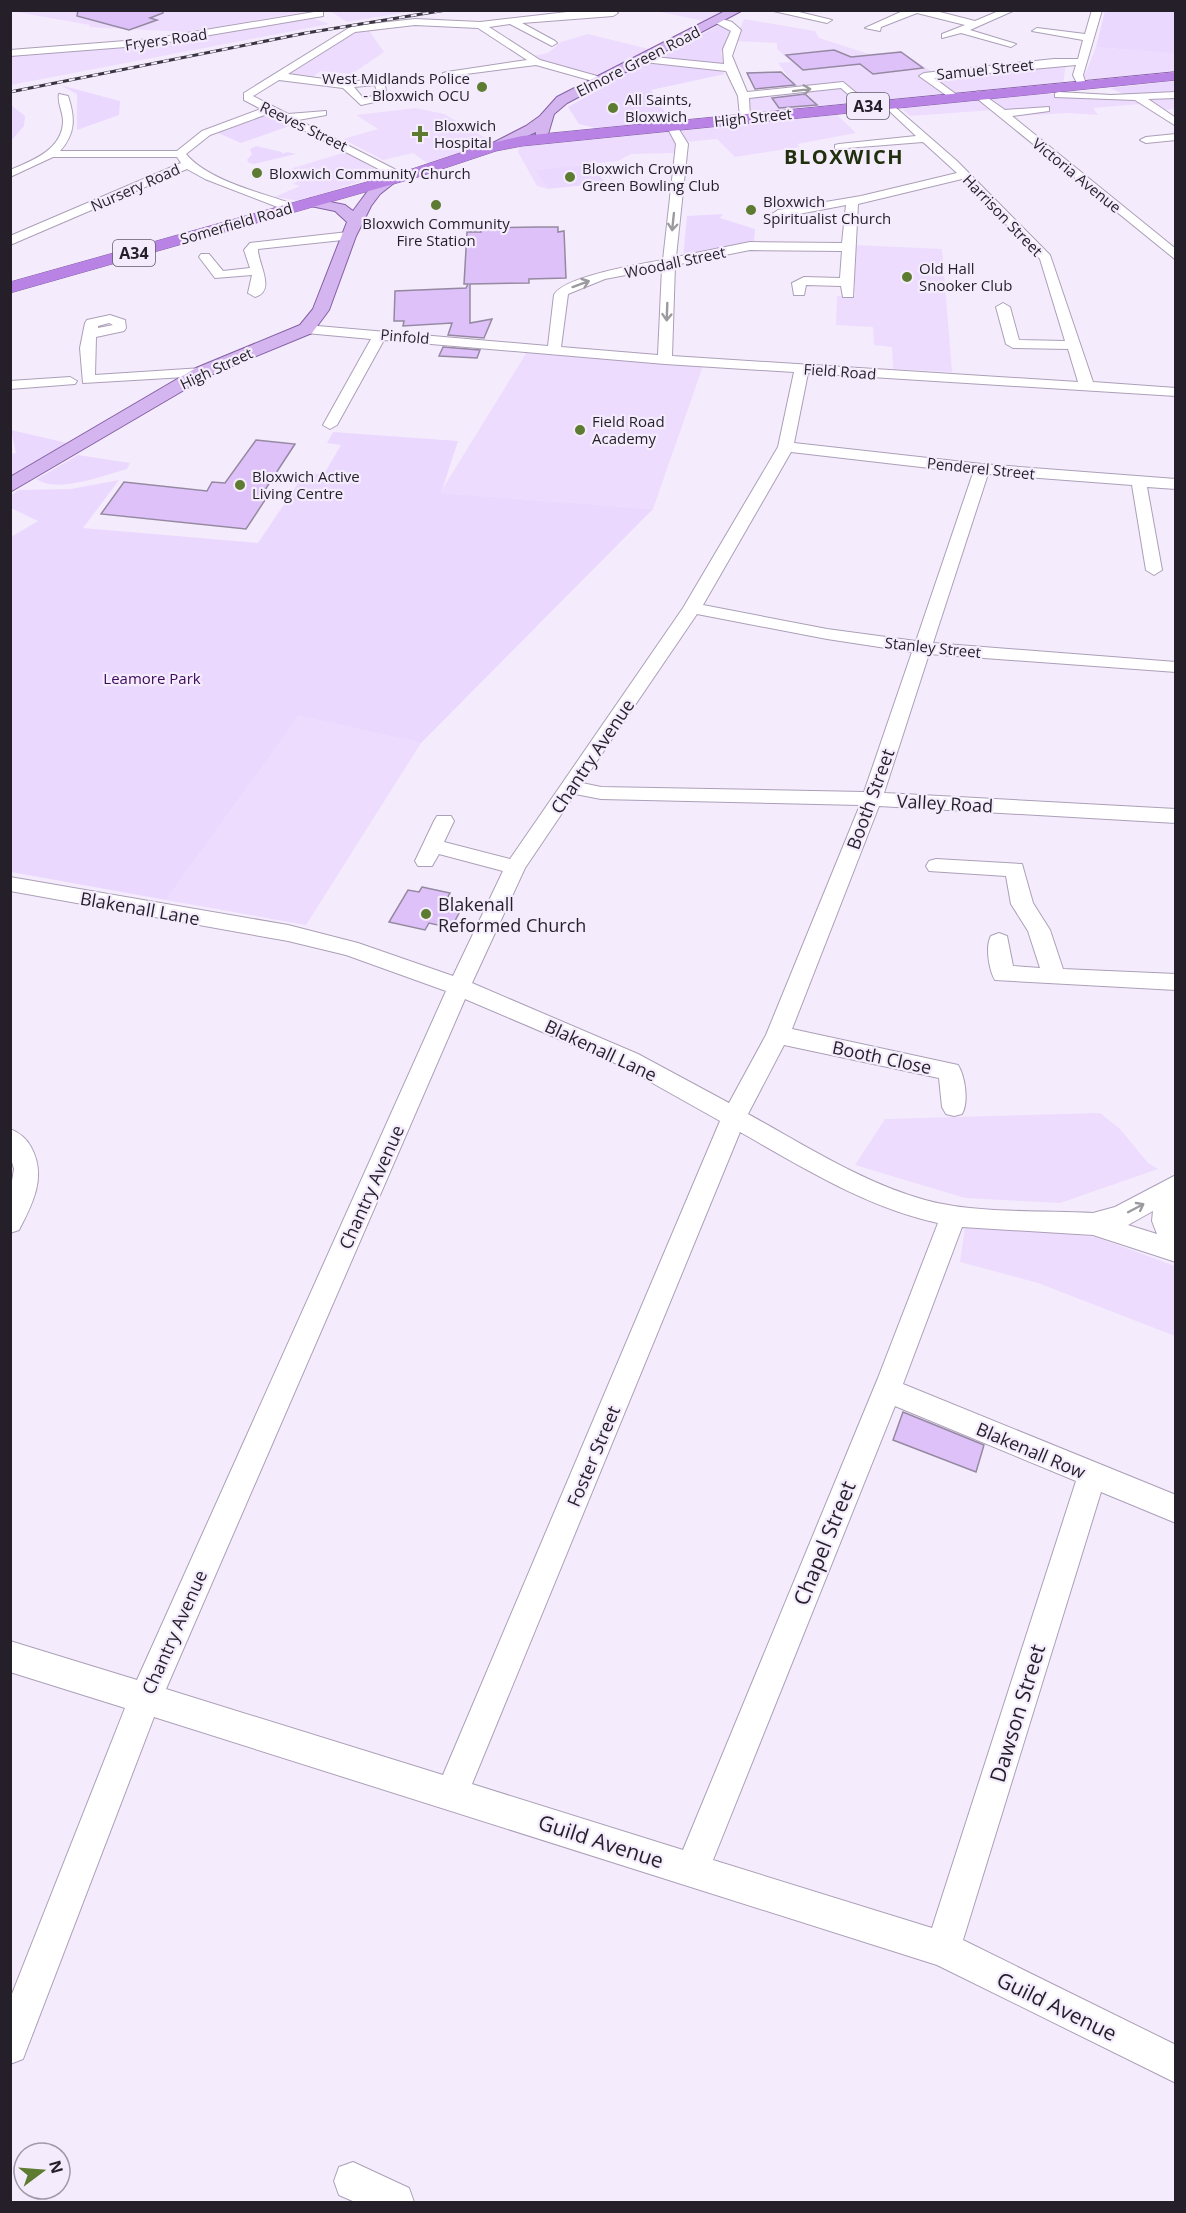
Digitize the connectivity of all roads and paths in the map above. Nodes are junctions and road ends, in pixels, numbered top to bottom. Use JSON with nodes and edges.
{"nodes":[{"id":1,"x":737,"y":10,"type":"edge"},
{"id":2,"x":773,"y":10,"type":"edge"},
{"id":3,"x":916,"y":10,"type":"edge"},
{"id":4,"x":1011,"y":10,"type":"edge"},
{"id":5,"x":1094,"y":11,"type":"edge"},
{"id":6,"x":613,"y":13,"type":"dead end"},
{"id":7,"x":321,"y":14,"type":"edge"},
{"id":8,"x":823,"y":18,"type":"dead end"},
{"id":9,"x":719,"y":21,"type":"junction"},
{"id":10,"x":513,"y":22,"type":"junction"},
{"id":11,"x":975,"y":24,"type":"junction"},
{"id":12,"x":480,"y":25,"type":"junction"},
{"id":13,"x":555,"y":29,"type":"dead end"},
{"id":14,"x":877,"y":29,"type":"dead end"},
{"id":15,"x":961,"y":30,"type":"junction"},
{"id":16,"x":1037,"y":31,"type":"dead end"},
{"id":17,"x":534,"y":33,"type":"junction"},
{"id":18,"x":945,"y":36,"type":"dead end"},
{"id":19,"x":552,"y":43,"type":"dead end"},
{"id":20,"x":1089,"y":43,"type":"junction"},
{"id":21,"x":1011,"y":44,"type":"dead end"},
{"id":22,"x":1066,"y":47,"type":"dead end"},
{"id":23,"x":10,"y":53,"type":"edge"},
{"id":24,"x":644,"y":58,"type":"junction"},
{"id":25,"x":537,"y":62,"type":"junction"},
{"id":26,"x":1082,"y":62,"type":"junction"},
{"id":27,"x":728,"y":68,"type":"junction"},
{"id":28,"x":447,"y":75,"type":"dead end"},
{"id":29,"x":276,"y":76,"type":"junction"},
{"id":30,"x":1176,"y":76,"type":"edge"},
{"id":31,"x":600,"y":80,"type":"junction"},
{"id":32,"x":346,"y":85,"type":"junction"},
{"id":33,"x":1081,"y":89,"type":"junction"},
{"id":34,"x":978,"y":94,"type":"junction"},
{"id":35,"x":744,"y":95,"type":"junction"},
{"id":36,"x":1059,"y":95,"type":"dead end"},
{"id":37,"x":1176,"y":95,"type":"edge"},
{"id":38,"x":63,"y":96,"type":"dead end"},
{"id":39,"x":952,"y":97,"type":"junction"},
{"id":40,"x":1118,"y":98,"type":"junction"},
{"id":41,"x":1139,"y":98,"type":"junction"},
{"id":42,"x":890,"y":105,"type":"junction"},
{"id":43,"x":867,"y":106,"type":"junction"},
{"id":44,"x":1045,"y":109,"type":"dead end"},
{"id":45,"x":268,"y":110,"type":"junction"},
{"id":46,"x":322,"y":113,"type":"dead end"},
{"id":47,"x":1002,"y":114,"type":"junction"},
{"id":48,"x":745,"y":117,"type":"junction"},
{"id":49,"x":286,"y":118,"type":"junction"},
{"id":50,"x":545,"y":119,"type":"junction"},
{"id":51,"x":1176,"y":123,"type":"edge"},
{"id":52,"x":671,"y":125,"type":"junction"},
{"id":53,"x":1176,"y":137,"type":"edge"},
{"id":54,"x":541,"y":138,"type":"junction"},
{"id":55,"x":926,"y":138,"type":"junction"},
{"id":56,"x":1146,"y":140,"type":"dead end"},
{"id":57,"x":492,"y":147,"type":"junction"},
{"id":58,"x":839,"y":147,"type":"dead end"},
{"id":59,"x":54,"y":154,"type":"junction"},
{"id":60,"x":184,"y":159,"type":"junction"},
{"id":61,"x":10,"y":174,"type":"edge"},
{"id":62,"x":964,"y":175,"type":"junction"},
{"id":63,"x":397,"y":178,"type":"junction"},
{"id":64,"x":344,"y":193,"type":"junction"},
{"id":65,"x":857,"y":199,"type":"junction"},
{"id":66,"x":311,"y":202,"type":"junction"},
{"id":67,"x":292,"y":208,"type":"junction"},
{"id":68,"x":778,"y":214,"type":"dead end"},
{"id":69,"x":351,"y":229,"type":"junction"},
{"id":70,"x":10,"y":241,"type":"edge"},
{"id":71,"x":849,"y":247,"type":"junction"},
{"id":72,"x":1176,"y":256,"type":"edge"},
{"id":73,"x":205,"y":257,"type":"dead end"},
{"id":74,"x":669,"y":264,"type":"junction"},
{"id":75,"x":258,"y":271,"type":"junction"},
{"id":76,"x":10,"y":288,"type":"edge"},
{"id":77,"x":799,"y":292,"type":"dead end"},
{"id":78,"x":255,"y":293,"type":"dead end"},
{"id":79,"x":1003,"y":307,"type":"dead end"},
{"id":80,"x":306,"y":329,"type":"junction"},
{"id":81,"x":91,"y":334,"type":"dead end"},
{"id":82,"x":380,"y":334,"type":"junction"},
{"id":83,"x":504,"y":345,"type":"joint"},
{"id":84,"x":1075,"y":345,"type":"junction"},
{"id":85,"x":554,"y":350,"type":"junction"},
{"id":86,"x":665,"y":360,"type":"junction"},
{"id":87,"x":802,"y":368,"type":"junction"},
{"id":88,"x":201,"y":372,"type":"junction"},
{"id":89,"x":70,"y":381,"type":"dead end"},
{"id":90,"x":10,"y":385,"type":"edge"},
{"id":91,"x":1087,"y":387,"type":"junction"},
{"id":92,"x":1176,"y":392,"type":"edge"},
{"id":93,"x":332,"y":422,"type":"dead end"},
{"id":94,"x":786,"y":447,"type":"junction"},
{"id":95,"x":982,"y":470,"type":"junction"},
{"id":96,"x":1139,"y":483,"type":"junction"},
{"id":97,"x":1176,"y":484,"type":"edge"},
{"id":98,"x":10,"y":486,"type":"edge"},
{"id":99,"x":1154,"y":570,"type":"dead end"},
{"id":100,"x":692,"y":608,"type":"junction"},
{"id":101,"x":924,"y":648,"type":"junction"},
{"id":102,"x":1176,"y":667,"type":"edge"},
{"id":103,"x":571,"y":787,"type":"junction"},
{"id":104,"x":872,"y":799,"type":"junction"},
{"id":105,"x":1176,"y":816,"type":"edge"},
{"id":106,"x":444,"y":821,"type":"dead end"},
{"id":107,"x":936,"y":866,"type":"dead end"},
{"id":108,"x":515,"y":867,"type":"junction"},
{"id":109,"x":10,"y":884,"type":"edge"},
{"id":110,"x":999,"y":940,"type":"dead end"},
{"id":111,"x":1053,"y":975,"type":"junction"},
{"id":112,"x":1176,"y":982,"type":"edge"},
{"id":113,"x":459,"y":987,"type":"junction"},
{"id":114,"x":778,"y":1035,"type":"junction"},
{"id":115,"x":954,"y":1107,"type":"dead end"},
{"id":116,"x":733,"y":1119,"type":"junction"},
{"id":117,"x":10,"y":1139,"type":"edge"},
{"id":118,"x":1176,"y":1186,"type":"edge"},
{"id":119,"x":953,"y":1216,"type":"junction"},
{"id":120,"x":10,"y":1223,"type":"edge"},
{"id":121,"x":1093,"y":1224,"type":"junction"},
{"id":122,"x":1176,"y":1242,"type":"edge"},
{"id":123,"x":1176,"y":1251,"type":"edge"},
{"id":124,"x":886,"y":1390,"type":"junction"},
{"id":125,"x":1092,"y":1476,"type":"junction"},
{"id":126,"x":1176,"y":1509,"type":"edge"},
{"id":127,"x":10,"y":1656,"type":"edge"},
{"id":128,"x":145,"y":1699,"type":"junction"},
{"id":129,"x":452,"y":1793,"type":"junction"},
{"id":130,"x":692,"y":1870,"type":"junction"},
{"id":131,"x":943,"y":1950,"type":"junction"},
{"id":132,"x":10,"y":2046,"type":"edge"},
{"id":133,"x":1176,"y":2066,"type":"edge"},
{"id":134,"x":353,"y":2181,"type":"dead end"},
{"id":135,"x":395,"y":2202,"type":"edge"}],
"edges":[{"from":1,"to":9,"type":"main road","name":"Elmore Green Road"},
{"from":2,"to":8,"type":"street"},
{"from":3,"to":11,"type":"street"},
{"from":3,"to":14,"type":"street"},
{"from":4,"to":11,"type":"street"},
{"from":5,"to":20,"type":"street"},
{"from":6,"to":10,"type":"street"},
{"from":7,"to":23,"type":"street","name":"Fryers Road"},
{"from":9,"to":24,"type":"main road","name":"Elmore Green Road"},
{"from":9,"to":27,"type":"street"},
{"from":10,"to":12,"type":"street"},
{"from":10,"to":17,"type":"street"},
{"from":11,"to":15,"type":"street"},
{"from":12,"to":25,"type":"street"},
{"from":12,"to":29,"type":"street","name":"Reeves Street"},
{"from":13,"to":17,"type":"street"},
{"from":15,"to":18,"type":"street"},
{"from":15,"to":21,"type":"street"},
{"from":16,"to":20,"type":"street"},
{"from":17,"to":19,"type":"street"},
{"from":20,"to":22,"type":"street"},
{"from":20,"to":26,"type":"street"},
{"from":24,"to":27,"type":"street"},
{"from":24,"to":31,"type":"main road","name":"Elmore Green Road"},
{"from":25,"to":28,"type":"street"},
{"from":25,"to":31,"type":"street"},
{"from":26,"to":33,"type":"street"},
{"from":26,"to":39,"type":"street","name":"Samuel Street"},
{"from":27,"to":35,"type":"street"},
{"from":29,"to":32,"type":"street"},
{"from":29,"to":45,"type":"street","name":"Reeves Street"},
{"from":30,"to":33,"type":"highway","name":"High Street","number":"A34"},
{"from":31,"to":50,"type":"main road","name":"Elmore Green Road"},
{"from":32,"to":32,"type":"street"},
{"from":33,"to":34,"type":"highway","name":"High Street","number":"A34"},
{"from":33,"to":36,"type":"street"},
{"from":33,"to":40,"type":"street"},
{"from":33,"to":40,"type":"street"},
{"from":34,"to":39,"type":"highway","name":"High Street","number":"A34"},
{"from":34,"to":47,"type":"street","name":"Victoria Avenue"},
{"from":35,"to":43,"type":"street","one_way":true},
{"from":35,"to":48,"type":"street"},
{"from":37,"to":41,"type":"street"},
{"from":38,"to":59,"type":"street"},
{"from":39,"to":42,"type":"highway","name":"High Street","number":"A34"},
{"from":40,"to":41,"type":"street"},
{"from":41,"to":51,"type":"street"},
{"from":42,"to":43,"type":"highway","name":"High Street","number":"A34"},
{"from":42,"to":55,"type":"street","name":"Harrison Street"},
{"from":43,"to":48,"type":"highway","name":"High Street","number":"A34"},
{"from":44,"to":47,"type":"street"},
{"from":45,"to":49,"type":"street","name":"Reeves Street"},
{"from":45,"to":60,"type":"street","name":"Nursery Road"},
{"from":46,"to":49,"type":"street"},
{"from":47,"to":72,"type":"street","name":"Victoria Avenue"},
{"from":48,"to":52,"type":"highway","name":"High Street","number":"A34"},
{"from":49,"to":63,"type":"street","name":"Reeves Street"},
{"from":50,"to":54,"type":"main road"},
{"from":50,"to":57,"type":"main road","name":"Elmore Green Road"},
{"from":52,"to":54,"type":"highway","name":"High Street","number":"A34"},
{"from":52,"to":74,"type":"street","one_way":true},
{"from":53,"to":56,"type":"street"},
{"from":54,"to":57,"type":"highway","name":"High Street","number":"A34"},
{"from":55,"to":58,"type":"street"},
{"from":55,"to":62,"type":"street","name":"Harrison Street"},
{"from":57,"to":63,"type":"highway","name":"High Street","number":"A34"},
{"from":59,"to":60,"type":"street"},
{"from":59,"to":61,"type":"street"},
{"from":60,"to":67,"type":"street"},
{"from":60,"to":70,"type":"street","name":"Nursery Road"},
{"from":62,"to":65,"type":"street"},
{"from":62,"to":84,"type":"street","name":"Harrison Street"},
{"from":63,"to":64,"type":"highway","name":"Somerfield Road","number":"A34"},
{"from":63,"to":69,"type":"main road","name":"High Street"},
{"from":64,"to":66,"type":"highway","name":"Somerfield Road","number":"A34"},
{"from":64,"to":69,"type":"main road"},
{"from":65,"to":68,"type":"street"},
{"from":65,"to":71,"type":"street"},
{"from":66,"to":67,"type":"highway","name":"Somerfield Road","number":"A34"},
{"from":66,"to":69,"type":"main road"},
{"from":67,"to":76,"type":"highway","name":"Somerfield Road","number":"A34"},
{"from":69,"to":75,"type":"street"},
{"from":69,"to":80,"type":"main road","name":"High Street"},
{"from":71,"to":74,"type":"street","name":"Woodall Street"},
{"from":71,"to":77,"type":"street"},
{"from":73,"to":75,"type":"street"},
{"from":85,"to":74,"type":"street","name":"Woodall Street","one_way":true},
{"from":74,"to":86,"type":"street","one_way":true},
{"from":75,"to":78,"type":"street"},
{"from":79,"to":84,"type":"street"},
{"from":80,"to":82,"type":"street","name":"Pinfold"},
{"from":80,"to":88,"type":"main road","name":"High Street"},
{"from":81,"to":88,"type":"street"},
{"from":82,"to":83,"type":"street","name":"Pinfold"},
{"from":82,"to":93,"type":"street"},
{"from":83,"to":85,"type":"street","name":"Field Road"},
{"from":84,"to":91,"type":"street","name":"Harrison Street"},
{"from":85,"to":86,"type":"street","name":"Field Road"},
{"from":86,"to":87,"type":"street","name":"Field Road"},
{"from":87,"to":91,"type":"street","name":"Field Road"},
{"from":87,"to":94,"type":"street","name":"Chantry Avenue"},
{"from":88,"to":98,"type":"main road","name":"High Street"},
{"from":89,"to":90,"type":"street"},
{"from":91,"to":92,"type":"street","name":"Field Road"},
{"from":94,"to":95,"type":"street","name":"Penderel Street"},
{"from":94,"to":100,"type":"street","name":"Chantry Avenue"},
{"from":95,"to":96,"type":"street","name":"Penderel Street"},
{"from":95,"to":101,"type":"street","name":"Booth Street"},
{"from":96,"to":97,"type":"street","name":"Penderel Street"},
{"from":96,"to":99,"type":"street"},
{"from":100,"to":101,"type":"street","name":"Stanley Street"},
{"from":100,"to":103,"type":"street","name":"Chantry Avenue"},
{"from":101,"to":102,"type":"street","name":"Stanley Street"},
{"from":101,"to":104,"type":"street","name":"Booth Street"},
{"from":103,"to":104,"type":"street","name":"Valley Road"},
{"from":103,"to":108,"type":"street","name":"Chantry Avenue"},
{"from":104,"to":105,"type":"street","name":"Valley Road"},
{"from":104,"to":114,"type":"street","name":"Booth Street"},
{"from":106,"to":108,"type":"street"},
{"from":107,"to":111,"type":"street"},
{"from":108,"to":113,"type":"street","name":"Chantry Avenue"},
{"from":109,"to":113,"type":"street","name":"Blakenall Lane"},
{"from":110,"to":111,"type":"street"},
{"from":111,"to":112,"type":"street"},
{"from":113,"to":116,"type":"street","name":"Blakenall Lane"},
{"from":113,"to":128,"type":"street","name":"Chantry Avenue"},
{"from":114,"to":115,"type":"street","name":"Booth Close"},
{"from":114,"to":116,"type":"street","name":"Booth Street"},
{"from":116,"to":119,"type":"street","name":"Blakenall Lane"},
{"from":116,"to":129,"type":"street","name":"Foster Street"},
{"from":117,"to":120,"type":"street"},
{"from":121,"to":118,"type":"street","one_way":true},
{"from":118,"to":122,"type":"street"},
{"from":119,"to":121,"type":"street","name":"Blakenall Lane"},
{"from":119,"to":124,"type":"street","name":"Chapel Street"},
{"from":121,"to":123,"type":"street","name":"Blakenall Lane"},
{"from":124,"to":125,"type":"street","name":"Blakenall Row"},
{"from":124,"to":130,"type":"street","name":"Chapel Street"},
{"from":125,"to":126,"type":"street","name":"Blakenall Row"},
{"from":125,"to":131,"type":"street","name":"Dawson Street"},
{"from":127,"to":128,"type":"street","name":"Guild Avenue"},
{"from":128,"to":129,"type":"street","name":"Guild Avenue"},
{"from":128,"to":132,"type":"street","name":"Chantry Avenue"},
{"from":129,"to":130,"type":"street","name":"Guild Avenue"},
{"from":130,"to":131,"type":"street","name":"Guild Avenue"},
{"from":131,"to":133,"type":"street","name":"Guild Avenue"},
{"from":134,"to":135,"type":"street"}]}
